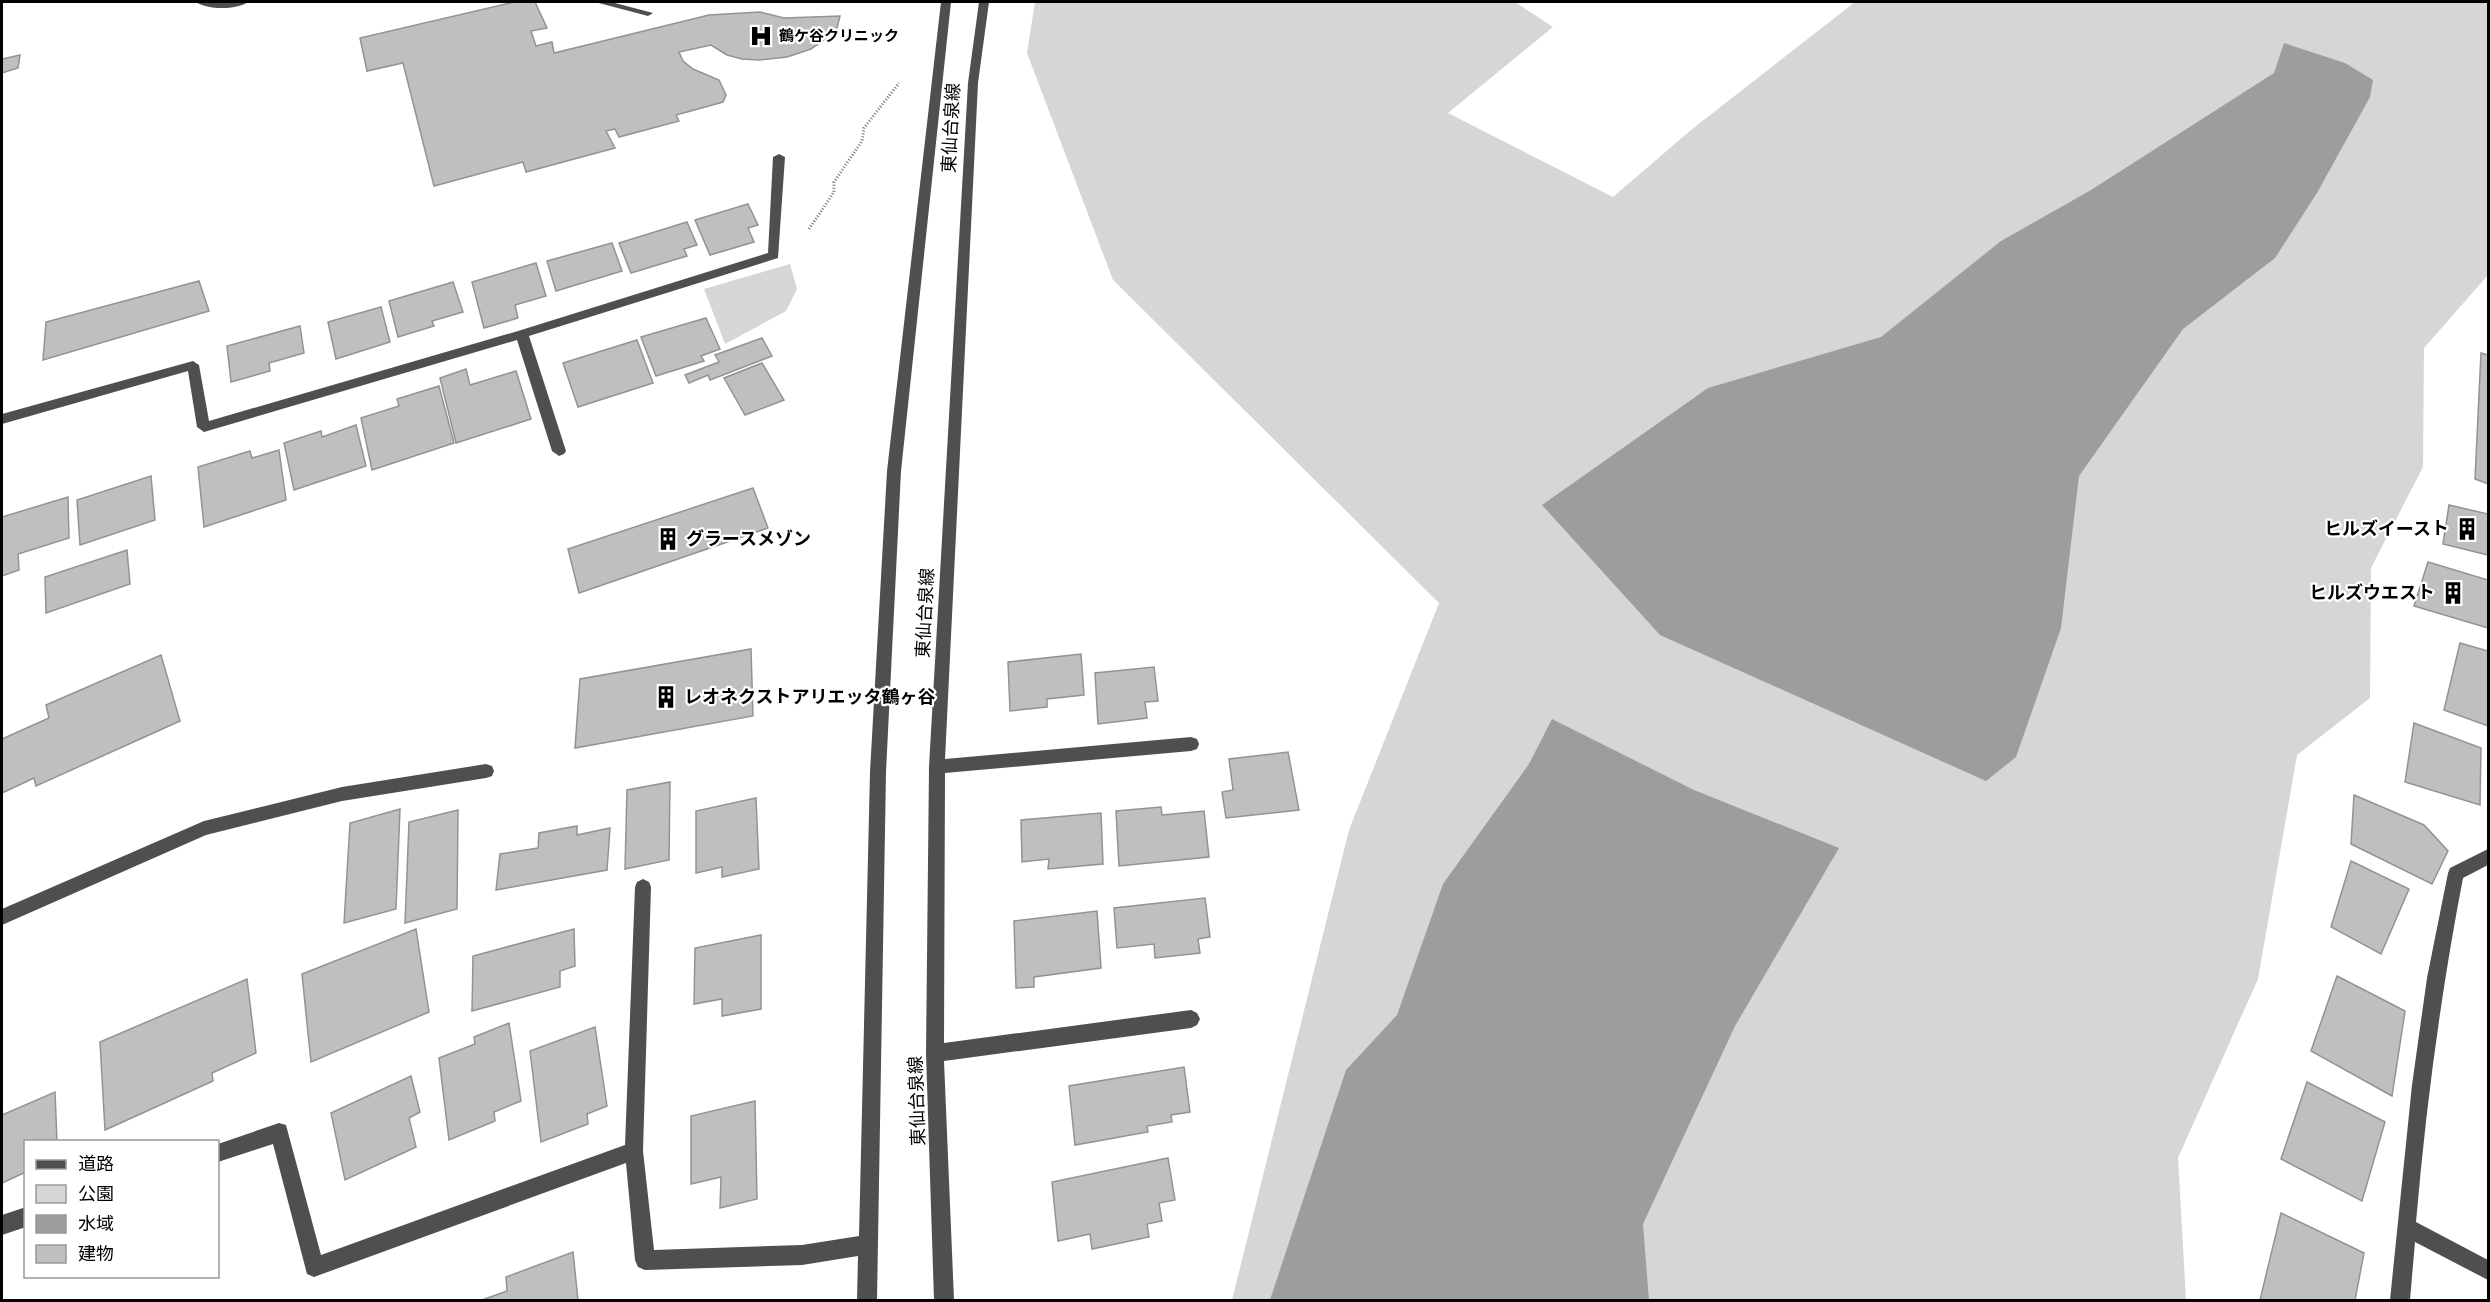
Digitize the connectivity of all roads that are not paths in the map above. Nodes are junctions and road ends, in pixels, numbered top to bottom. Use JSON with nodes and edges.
{"nodes":[{"id":1,"x":201,"y":2,"type":"edge"},
{"id":2,"x":243,"y":2,"type":"edge"},
{"id":3,"x":600,"y":2,"type":"edge"},
{"id":4,"x":946,"y":2,"type":"edge"},
{"id":5,"x":984,"y":2,"type":"edge"},
{"id":6,"x":648,"y":13,"type":"dead end"},
{"id":7,"x":779,"y":157,"type":"dead end"},
{"id":8,"x":522,"y":334,"type":"junction"},
{"id":9,"x":2,"y":419,"type":"edge"},
{"id":10,"x":559,"y":451,"type":"dead end"},
{"id":11,"x":1191,"y":744,"type":"dead end"},
{"id":12,"x":937,"y":767,"type":"junction"},
{"id":13,"x":486,"y":771,"type":"dead end"},
{"id":14,"x":2488,"y":857,"type":"edge"},
{"id":15,"x":643,"y":887,"type":"dead end"},
{"id":16,"x":2,"y":917,"type":"edge"},
{"id":17,"x":1191,"y":1018,"type":"dead end"},
{"id":18,"x":935,"y":1053,"type":"junction"},
{"id":19,"x":634,"y":1151,"type":"junction"},
{"id":20,"x":219,"y":1153,"type":"edge"},
{"id":21,"x":24,"y":1218,"type":"edge"},
{"id":22,"x":2,"y":1225,"type":"edge"},
{"id":23,"x":2406,"y":1227,"type":"junction"},
{"id":24,"x":867,"y":1245,"type":"junction"},
{"id":25,"x":2488,"y":1270,"type":"edge"},
{"id":26,"x":867,"y":1300,"type":"edge"},
{"id":27,"x":944,"y":1300,"type":"edge"},
{"id":28,"x":2400,"y":1300,"type":"edge"}],
"edges":[{"from":1,"to":2,"type":"street"},
{"from":3,"to":6,"type":"street"},
{"from":4,"to":24,"type":"street"},
{"from":5,"to":12,"type":"street","name":"東仙台泉線"},
{"from":7,"to":8,"type":"street"},
{"from":8,"to":9,"type":"street"},
{"from":8,"to":10,"type":"street"},
{"from":11,"to":12,"type":"street"},
{"from":12,"to":18,"type":"street","name":"東仙台泉線"},
{"from":13,"to":16,"type":"street"},
{"from":14,"to":23,"type":"street"},
{"from":15,"to":19,"type":"street"},
{"from":17,"to":18,"type":"street"},
{"from":18,"to":27,"type":"street","name":"東仙台泉線"},
{"from":19,"to":20,"type":"street"},
{"from":19,"to":24,"type":"street"},
{"from":21,"to":22,"type":"street"},
{"from":23,"to":25,"type":"street"},
{"from":23,"to":28,"type":"street"},
{"from":24,"to":26,"type":"street"}]}
